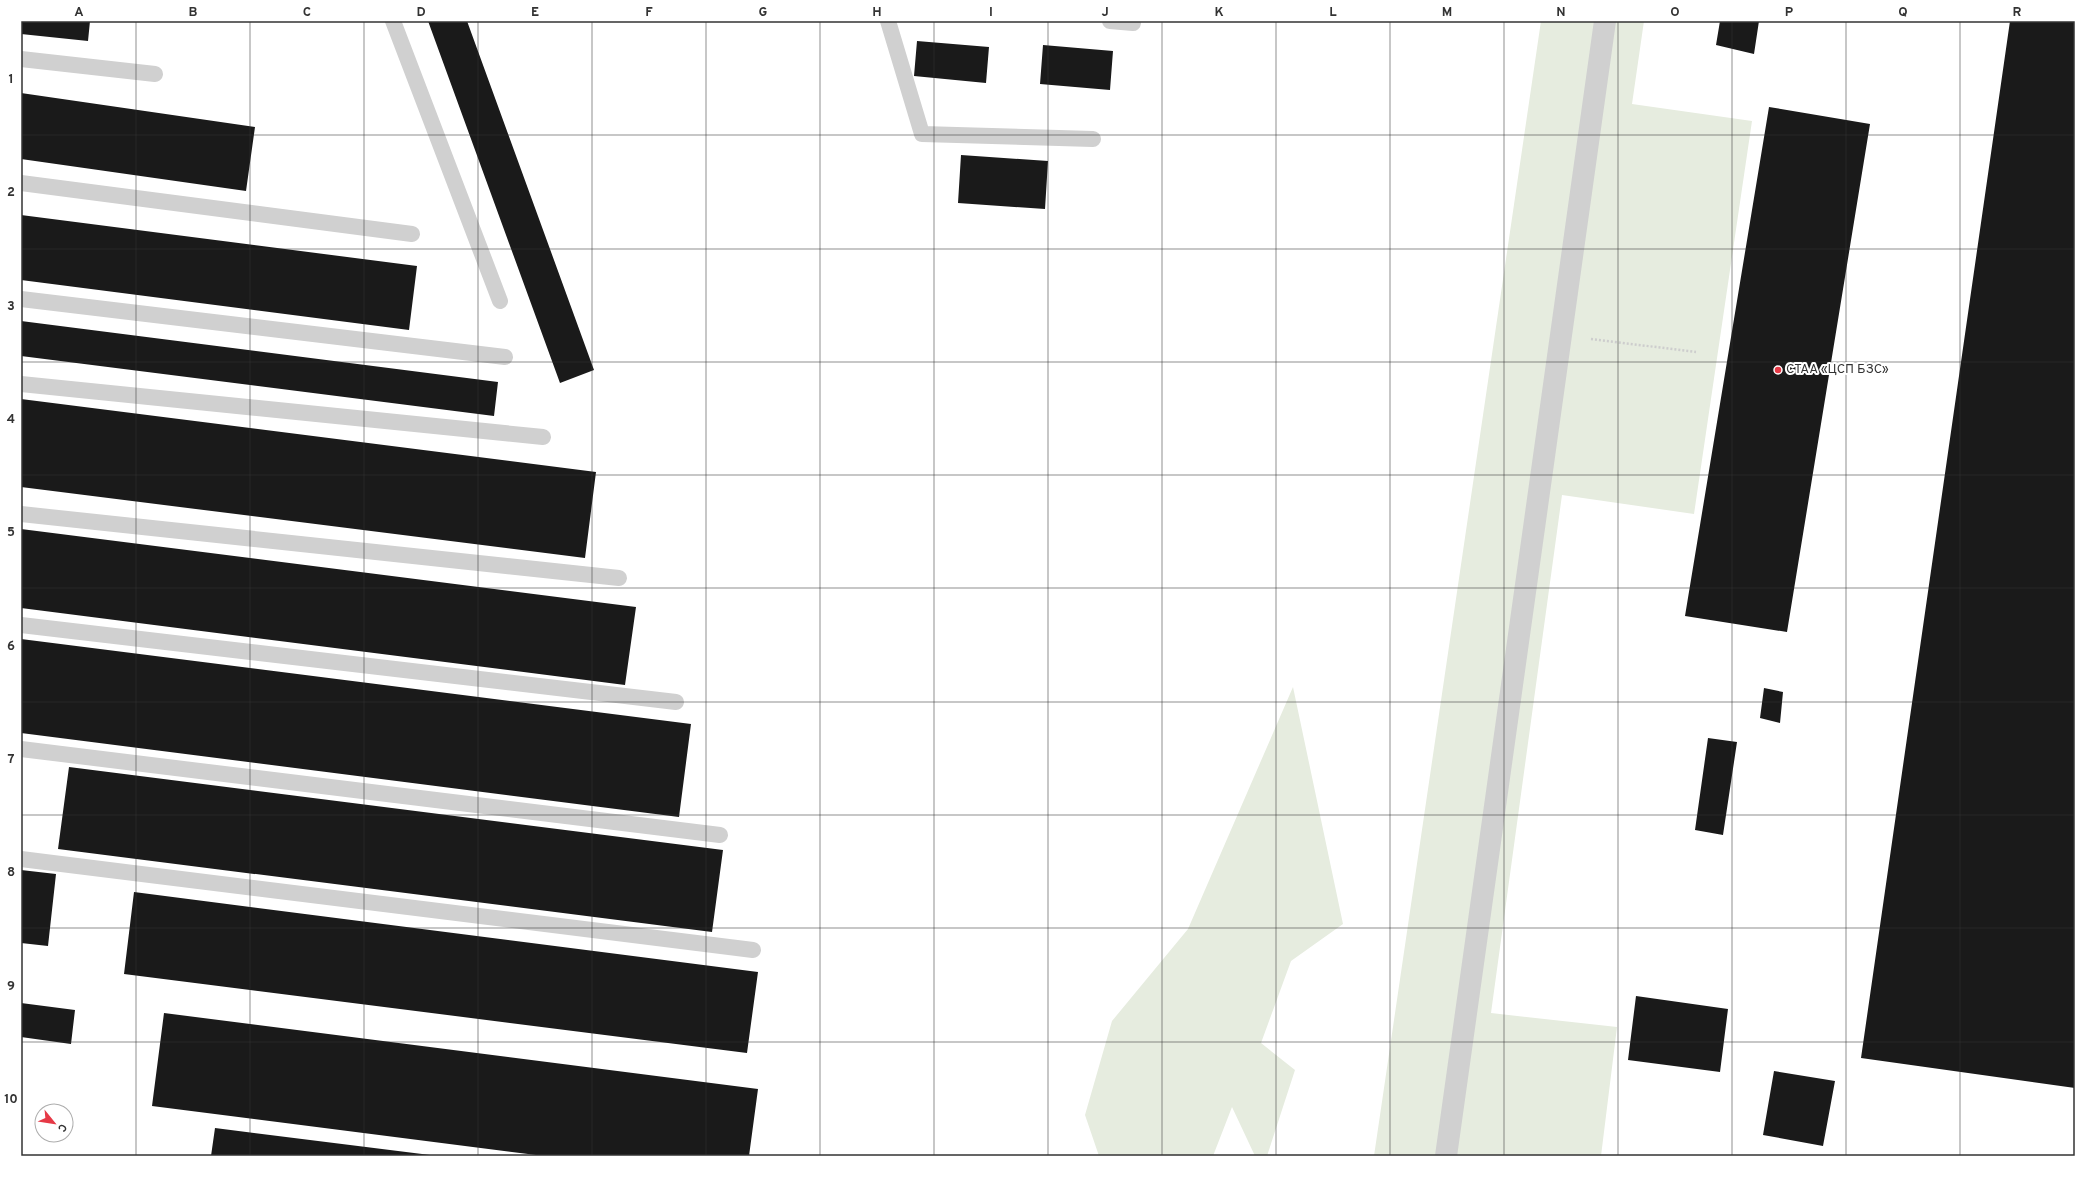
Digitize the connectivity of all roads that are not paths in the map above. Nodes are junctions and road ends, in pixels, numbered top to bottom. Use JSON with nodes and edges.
{"nodes":[{"id":1,"x":393,"y":21,"type":"edge"},
{"id":2,"x":888,"y":21,"type":"edge"},
{"id":3,"x":1110,"y":21,"type":"edge"},
{"id":4,"x":1605,"y":21,"type":"edge"},
{"id":5,"x":1133,"y":23,"type":"dead end"},
{"id":6,"x":21,"y":59,"type":"edge"},
{"id":7,"x":154,"y":74,"type":"dead end"},
{"id":8,"x":1093,"y":140,"type":"dead end"},
{"id":9,"x":21,"y":183,"type":"edge"},
{"id":10,"x":412,"y":234,"type":"dead end"},
{"id":11,"x":21,"y":299,"type":"edge"},
{"id":12,"x":500,"y":301,"type":"dead end"},
{"id":13,"x":505,"y":357,"type":"dead end"},
{"id":14,"x":21,"y":384,"type":"edge"},
{"id":15,"x":543,"y":438,"type":"dead end"},
{"id":16,"x":21,"y":514,"type":"edge"},
{"id":17,"x":619,"y":578,"type":"dead end"},
{"id":18,"x":21,"y":625,"type":"edge"},
{"id":19,"x":676,"y":702,"type":"dead end"},
{"id":20,"x":21,"y":749,"type":"edge"},
{"id":21,"x":720,"y":835,"type":"dead end"},
{"id":22,"x":21,"y":859,"type":"edge"},
{"id":23,"x":752,"y":950,"type":"dead end"},
{"id":24,"x":1446,"y":1156,"type":"edge"}],
"edges":[{"from":1,"to":12,"type":"lane"},
{"from":2,"to":8,"type":"lane"},
{"from":3,"to":5,"type":"lane"},
{"from":4,"to":24,"type":"street"},
{"from":6,"to":7,"type":"lane"},
{"from":9,"to":10,"type":"lane"},
{"from":11,"to":13,"type":"lane"},
{"from":14,"to":15,"type":"lane"},
{"from":16,"to":17,"type":"lane"},
{"from":18,"to":19,"type":"lane"},
{"from":20,"to":21,"type":"lane"},
{"from":22,"to":23,"type":"lane"}]}
